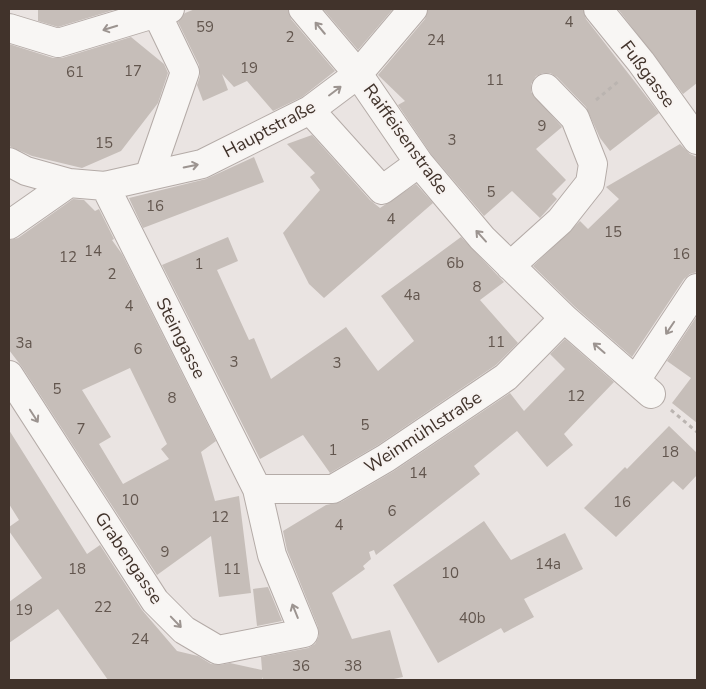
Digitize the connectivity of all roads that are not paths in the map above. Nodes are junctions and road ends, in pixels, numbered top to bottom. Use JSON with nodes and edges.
{"nodes":[{"id":1,"x":304,"y":9,"type":"edge"},
{"id":2,"x":412,"y":9,"type":"edge"},
{"id":3,"x":598,"y":9,"type":"edge"},
{"id":4,"x":164,"y":11,"type":"edge"},
{"id":5,"x":9,"y":28,"type":"edge"},
{"id":6,"x":358,"y":74,"type":"junction"},
{"id":7,"x":546,"y":88,"type":"dead end"},
{"id":8,"x":310,"y":110,"type":"junction"},
{"id":9,"x":697,"y":140,"type":"edge"},
{"id":10,"x":9,"y":162,"type":"edge"},
{"id":11,"x":420,"y":162,"type":"junction"},
{"id":12,"x":149,"y":176,"type":"junction"},
{"id":13,"x":68,"y":183,"type":"junction"},
{"id":14,"x":105,"y":186,"type":"junction"},
{"id":15,"x":9,"y":225,"type":"edge"},
{"id":16,"x":510,"y":266,"type":"junction"},
{"id":17,"x":697,"y":288,"type":"edge"},
{"id":18,"x":564,"y":318,"type":"junction"},
{"id":19,"x":9,"y":375,"type":"edge"},
{"id":20,"x":257,"y":489,"type":"junction"}],
"edges":[{"from":6,"to":1,"type":"street","name":"Raiffeisenstraße","one_way":true},
{"from":2,"to":6,"type":"street","name":"Hauptstraße"},
{"from":3,"to":9,"type":"street","name":"Fußgasse"},
{"from":4,"to":5,"type":"street","one_way":true},
{"from":4,"to":12,"type":"street"},
{"from":8,"to":6,"type":"street","name":"Hauptstraße","one_way":true},
{"from":6,"to":11,"type":"street","name":"Raiffeisenstraße"},
{"from":7,"to":16,"type":"street"},
{"from":8,"to":11,"type":"street"},
{"from":12,"to":8,"type":"street","name":"Hauptstraße","one_way":true},
{"from":10,"to":13,"type":"street","name":"Hauptstraße"},
{"from":16,"to":11,"type":"street","name":"Raiffeisenstraße","one_way":true},
{"from":12,"to":14,"type":"street","name":"Hauptstraße"},
{"from":13,"to":14,"type":"street","name":"Hauptstraße"},
{"from":13,"to":15,"type":"street"},
{"from":14,"to":20,"type":"street","name":"Steingasse"},
{"from":16,"to":18,"type":"street","name":"Raiffeisenstraße"},
{"from":17,"to":18,"type":"street","name":"Raiffeisenstraße","one_way":true},
{"from":18,"to":20,"type":"street","name":"Weinmühlstraße"},
{"from":19,"to":20,"type":"street","name":"Grabengasse","one_way":true}]}
